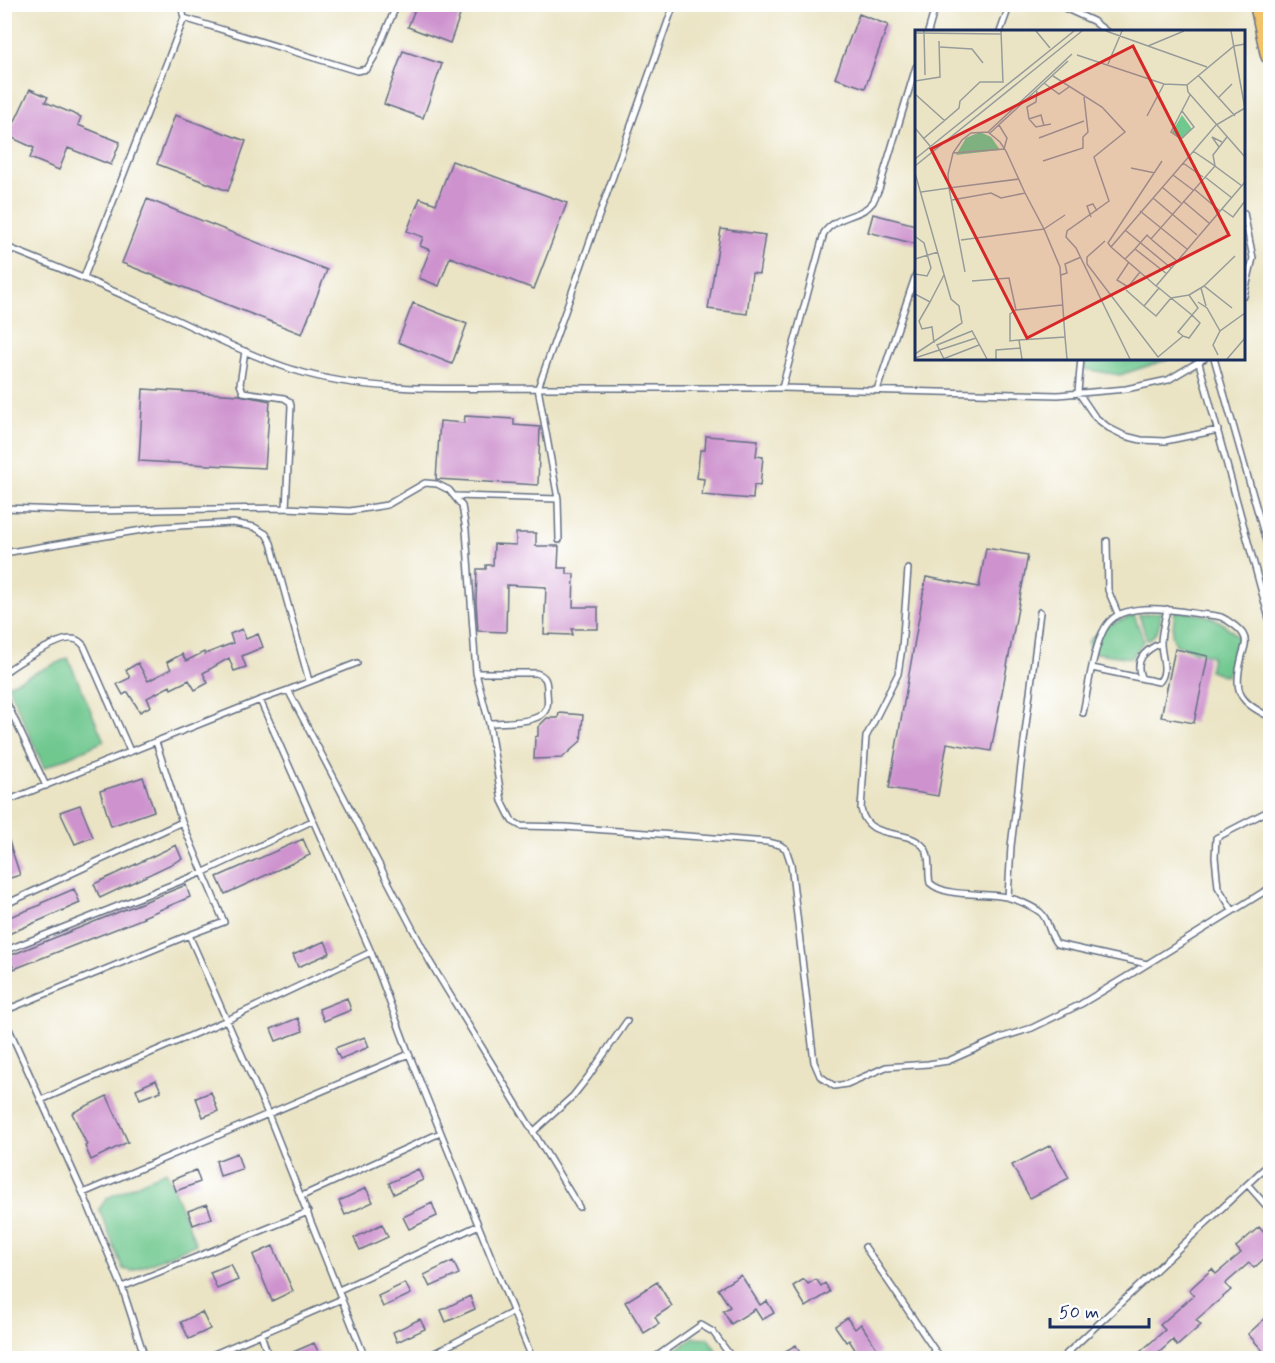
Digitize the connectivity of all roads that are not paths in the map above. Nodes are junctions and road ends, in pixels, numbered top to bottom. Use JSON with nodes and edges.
{"nodes":[{"id":1,"x":181,"y":4,"type":"edge"},
{"id":2,"x":397,"y":4,"type":"edge"},
{"id":3,"x":674,"y":4,"type":"edge"},
{"id":4,"x":936,"y":4,"type":"edge"},
{"id":5,"x":1010,"y":4,"type":"edge"},
{"id":6,"x":1056,"y":4,"type":"edge"},
{"id":7,"x":1259,"y":4,"type":"edge"},
{"id":8,"x":184,"y":18,"type":"junction"},
{"id":9,"x":929,"y":30,"type":"edge"},
{"id":10,"x":1001,"y":30,"type":"edge"},
{"id":11,"x":1104,"y":30,"type":"edge"},
{"id":12,"x":1270,"y":55,"type":"edge"},
{"id":13,"x":915,"y":70,"type":"edge"},
{"id":14,"x":1245,"y":218,"type":"edge"},
{"id":15,"x":4,"y":246,"type":"edge"},
{"id":16,"x":84,"y":277,"type":"junction"},
{"id":17,"x":915,"y":277,"type":"edge"},
{"id":18,"x":1245,"y":292,"type":"edge"},
{"id":19,"x":245,"y":351,"type":"junction"},
{"id":20,"x":1081,"y":360,"type":"edge"},
{"id":21,"x":1203,"y":360,"type":"edge"},
{"id":22,"x":1215,"y":360,"type":"edge"},
{"id":23,"x":1199,"y":363,"type":"junction"},
{"id":24,"x":538,"y":388,"type":"junction"},
{"id":25,"x":782,"y":388,"type":"junction"},
{"id":26,"x":877,"y":390,"type":"junction"},
{"id":27,"x":1078,"y":392,"type":"junction"},
{"id":28,"x":1218,"y":430,"type":"junction"},
{"id":29,"x":456,"y":496,"type":"junction"},
{"id":30,"x":558,"y":499,"type":"junction"},
{"id":31,"x":4,"y":508,"type":"edge"},
{"id":32,"x":286,"y":508,"type":"junction"},
{"id":33,"x":559,"y":540,"type":"dead end"},
{"id":34,"x":1107,"y":541,"type":"dead end"},
{"id":35,"x":4,"y":552,"type":"edge"},
{"id":36,"x":1270,"y":555,"type":"edge"},
{"id":37,"x":908,"y":569,"type":"dead end"},
{"id":38,"x":1167,"y":609,"type":"junction"},
{"id":39,"x":1040,"y":612,"type":"dead end"},
{"id":40,"x":1118,"y":614,"type":"junction"},
{"id":41,"x":1270,"y":622,"type":"edge"},
{"id":42,"x":1161,"y":643,"type":"junction"},
{"id":43,"x":357,"y":663,"type":"dead end"},
{"id":44,"x":1092,"y":668,"type":"junction"},
{"id":45,"x":4,"y":673,"type":"edge"},
{"id":46,"x":476,"y":673,"type":"junction"},
{"id":47,"x":1141,"y":678,"type":"junction"},
{"id":48,"x":309,"y":681,"type":"junction"},
{"id":49,"x":288,"y":690,"type":"junction"},
{"id":50,"x":4,"y":697,"type":"edge"},
{"id":51,"x":260,"y":700,"type":"junction"},
{"id":52,"x":1083,"y":713,"type":"dead end"},
{"id":53,"x":1270,"y":717,"type":"edge"},
{"id":54,"x":489,"y":723,"type":"junction"},
{"id":55,"x":156,"y":742,"type":"junction"},
{"id":56,"x":130,"y":751,"type":"junction"},
{"id":57,"x":46,"y":786,"type":"junction"},
{"id":58,"x":4,"y":802,"type":"edge"},
{"id":59,"x":1270,"y":810,"type":"edge"},
{"id":60,"x":312,"y":821,"type":"junction"},
{"id":61,"x":182,"y":822,"type":"junction"},
{"id":62,"x":204,"y":872,"type":"junction"},
{"id":63,"x":1270,"y":888,"type":"edge"},
{"id":64,"x":1008,"y":897,"type":"junction"},
{"id":65,"x":4,"y":905,"type":"edge"},
{"id":66,"x":1233,"y":911,"type":"junction"},
{"id":67,"x":189,"y":935,"type":"junction"},
{"id":68,"x":4,"y":951,"type":"edge"},
{"id":69,"x":371,"y":952,"type":"junction"},
{"id":70,"x":1147,"y":964,"type":"junction"},
{"id":71,"x":4,"y":1011,"type":"edge"},
{"id":72,"x":4,"y":1018,"type":"edge"},
{"id":73,"x":227,"y":1020,"type":"junction"},
{"id":74,"x":627,"y":1021,"type":"dead end"},
{"id":75,"x":409,"y":1054,"type":"junction"},
{"id":76,"x":41,"y":1100,"type":"junction"},
{"id":77,"x":268,"y":1114,"type":"junction"},
{"id":78,"x":533,"y":1132,"type":"junction"},
{"id":79,"x":440,"y":1133,"type":"junction"},
{"id":80,"x":1270,"y":1163,"type":"edge"},
{"id":81,"x":1248,"y":1185,"type":"junction"},
{"id":82,"x":82,"y":1193,"type":"junction"},
{"id":83,"x":302,"y":1196,"type":"junction"},
{"id":84,"x":579,"y":1207,"type":"dead end"},
{"id":85,"x":1270,"y":1210,"type":"edge"},
{"id":86,"x":308,"y":1212,"type":"junction"},
{"id":87,"x":477,"y":1226,"type":"junction"},
{"id":88,"x":865,"y":1247,"type":"dead end"},
{"id":89,"x":122,"y":1287,"type":"junction"},
{"id":90,"x":339,"y":1290,"type":"junction"},
{"id":91,"x":342,"y":1299,"type":"junction"},
{"id":92,"x":513,"y":1312,"type":"junction"},
{"id":93,"x":261,"y":1335,"type":"junction"},
{"id":94,"x":145,"y":1359,"type":"edge"},
{"id":95,"x":205,"y":1359,"type":"edge"},
{"id":96,"x":269,"y":1359,"type":"edge"},
{"id":97,"x":365,"y":1359,"type":"edge"},
{"id":98,"x":425,"y":1359,"type":"edge"},
{"id":99,"x":532,"y":1359,"type":"edge"},
{"id":100,"x":654,"y":1359,"type":"edge"},
{"id":101,"x":732,"y":1359,"type":"edge"},
{"id":102,"x":940,"y":1359,"type":"edge"},
{"id":103,"x":1062,"y":1359,"type":"edge"}],
"edges":[{"from":1,"to":8,"type":"lane"},
{"from":2,"to":8,"type":"lane"},
{"from":3,"to":24,"type":"lane"},
{"from":4,"to":9,"type":"lane"},
{"from":5,"to":10,"type":"lane"},
{"from":6,"to":11,"type":"lane"},
{"from":7,"to":12,"type":"highway"},
{"from":8,"to":16,"type":"lane"},
{"from":13,"to":25,"type":"lane"},
{"from":14,"to":18,"type":"lane"},
{"from":15,"to":16,"type":"lane"},
{"from":16,"to":19,"type":"lane"},
{"from":17,"to":26,"type":"lane"},
{"from":19,"to":24,"type":"lane"},
{"from":19,"to":32,"type":"lane"},
{"from":20,"to":27,"type":"lane"},
{"from":21,"to":23,"type":"lane"},
{"from":22,"to":36,"type":"lane"},
{"from":23,"to":27,"type":"lane"},
{"from":23,"to":28,"type":"lane"},
{"from":24,"to":25,"type":"lane"},
{"from":24,"to":30,"type":"lane"},
{"from":25,"to":26,"type":"lane"},
{"from":26,"to":27,"type":"lane"},
{"from":27,"to":28,"type":"lane"},
{"from":28,"to":41,"type":"lane"},
{"from":29,"to":30,"type":"lane"},
{"from":29,"to":32,"type":"lane"},
{"from":29,"to":46,"type":"lane"},
{"from":30,"to":33,"type":"lane"},
{"from":31,"to":32,"type":"lane"},
{"from":34,"to":40,"type":"lane"},
{"from":35,"to":48,"type":"lane"},
{"from":37,"to":64,"type":"lane"},
{"from":38,"to":40,"type":"lane"},
{"from":38,"to":42,"type":"lane"},
{"from":38,"to":53,"type":"lane"},
{"from":39,"to":64,"type":"lane"},
{"from":40,"to":44,"type":"lane"},
{"from":42,"to":47,"type":"lane"},
{"from":42,"to":47,"type":"lane"},
{"from":43,"to":48,"type":"lane"},
{"from":44,"to":47,"type":"lane"},
{"from":44,"to":52,"type":"lane"},
{"from":45,"to":56,"type":"lane"},
{"from":46,"to":54,"type":"lane"},
{"from":46,"to":54,"type":"lane"},
{"from":48,"to":49,"type":"lane"},
{"from":49,"to":51,"type":"lane"},
{"from":49,"to":78,"type":"lane"},
{"from":50,"to":57,"type":"lane"},
{"from":51,"to":55,"type":"lane"},
{"from":51,"to":60,"type":"lane"},
{"from":54,"to":70,"type":"lane"},
{"from":55,"to":56,"type":"lane"},
{"from":55,"to":61,"type":"lane"},
{"from":56,"to":57,"type":"lane"},
{"from":57,"to":58,"type":"lane"},
{"from":59,"to":66,"type":"lane"},
{"from":60,"to":62,"type":"lane"},
{"from":60,"to":69,"type":"lane"},
{"from":61,"to":62,"type":"lane"},
{"from":61,"to":65,"type":"lane"},
{"from":62,"to":67,"type":"lane"},
{"from":62,"to":68,"type":"lane"},
{"from":63,"to":66,"type":"lane"},
{"from":64,"to":70,"type":"lane"},
{"from":66,"to":70,"type":"lane"},
{"from":67,"to":71,"type":"lane"},
{"from":67,"to":73,"type":"lane"},
{"from":69,"to":73,"type":"lane"},
{"from":69,"to":75,"type":"lane"},
{"from":72,"to":76,"type":"lane"},
{"from":73,"to":76,"type":"lane"},
{"from":73,"to":77,"type":"lane"},
{"from":74,"to":78,"type":"lane"},
{"from":75,"to":77,"type":"lane"},
{"from":75,"to":79,"type":"lane"},
{"from":76,"to":82,"type":"lane"},
{"from":77,"to":82,"type":"lane"},
{"from":77,"to":83,"type":"lane"},
{"from":78,"to":84,"type":"lane"},
{"from":79,"to":83,"type":"lane"},
{"from":79,"to":87,"type":"lane"},
{"from":80,"to":81,"type":"lane"},
{"from":81,"to":85,"type":"lane"},
{"from":81,"to":103,"type":"lane"},
{"from":82,"to":89,"type":"lane"},
{"from":83,"to":86,"type":"lane"},
{"from":86,"to":89,"type":"lane"},
{"from":86,"to":90,"type":"lane"},
{"from":87,"to":90,"type":"lane"},
{"from":87,"to":92,"type":"lane"},
{"from":88,"to":102,"type":"lane"},
{"from":89,"to":94,"type":"lane"},
{"from":90,"to":91,"type":"lane"},
{"from":91,"to":93,"type":"lane"},
{"from":91,"to":97,"type":"lane"},
{"from":92,"to":98,"type":"lane"},
{"from":92,"to":99,"type":"lane"},
{"from":93,"to":95,"type":"lane"},
{"from":93,"to":96,"type":"lane"},
{"from":100,"to":101,"type":"lane"}]}
